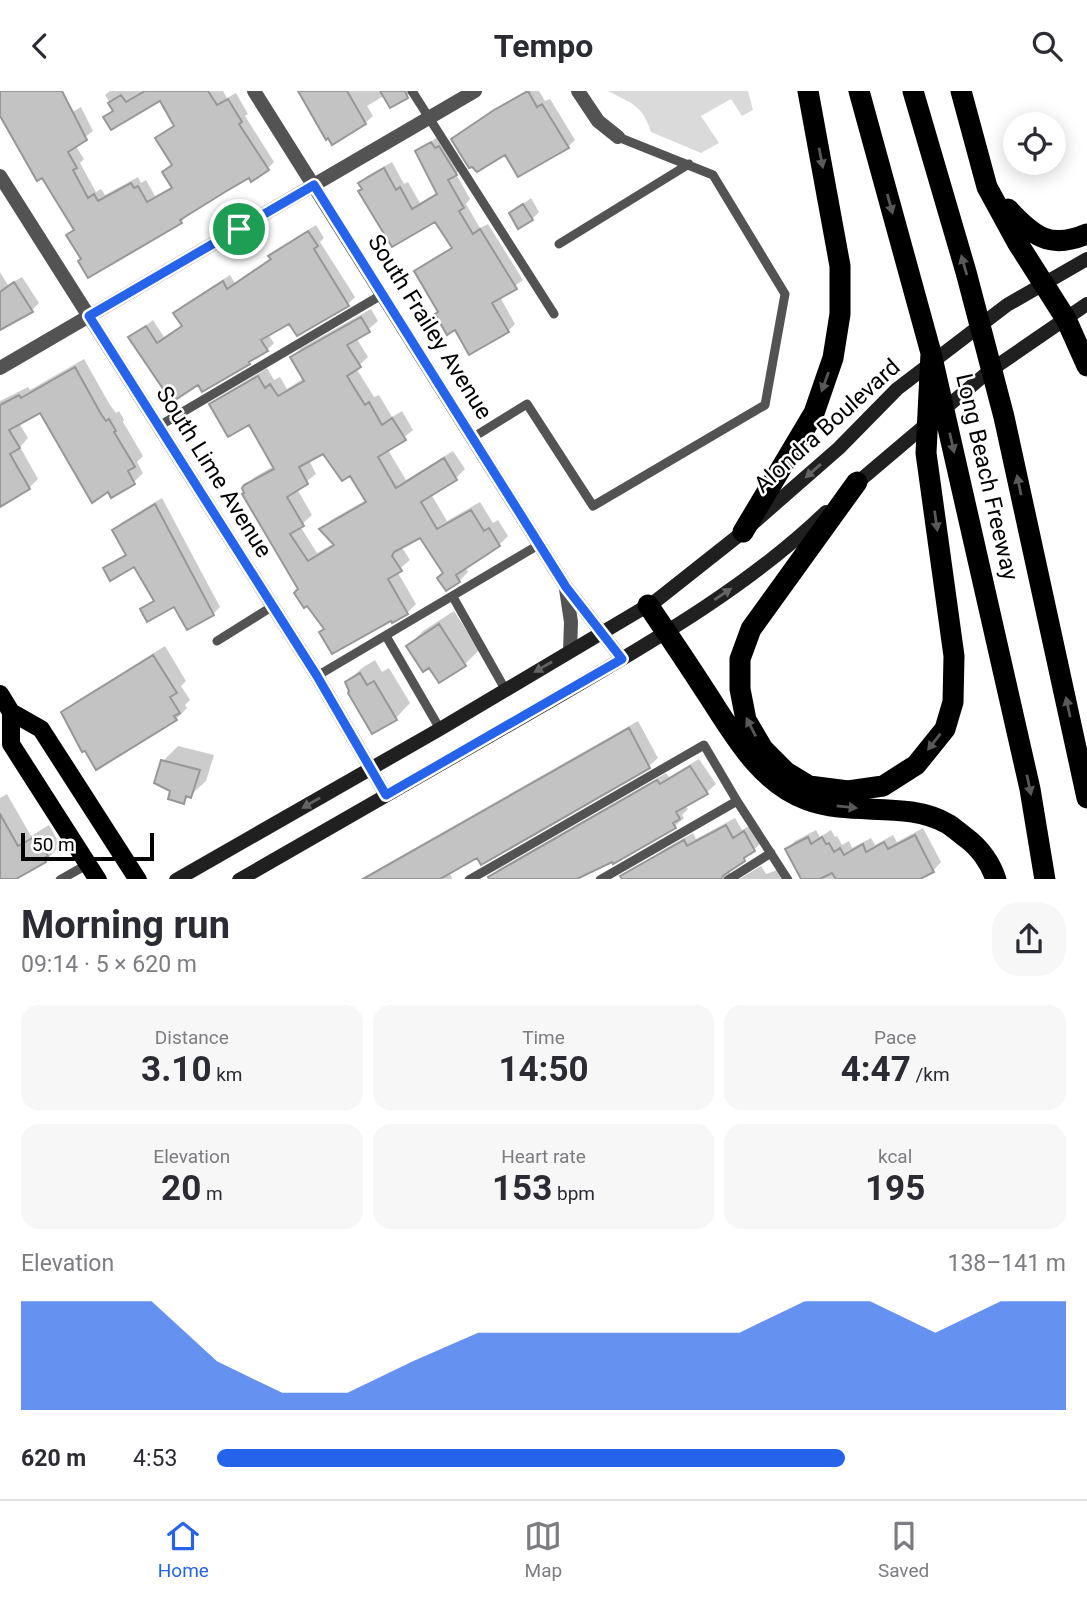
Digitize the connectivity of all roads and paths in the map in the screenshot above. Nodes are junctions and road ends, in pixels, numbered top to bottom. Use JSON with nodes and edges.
{"nodes":[{"id":1,"x":254,"y":91,"type":"edge"},
{"id":2,"x":412,"y":91,"type":"edge"},
{"id":3,"x":475,"y":91,"type":"edge"},
{"id":4,"x":578,"y":91,"type":"edge"},
{"id":5,"x":808,"y":91,"type":"edge"},
{"id":6,"x":859,"y":91,"type":"edge"},
{"id":7,"x":913,"y":91,"type":"edge"},
{"id":8,"x":961,"y":91,"type":"edge"},
{"id":9,"x":429,"y":118,"type":"junction"},
{"id":10,"x":618,"y":137,"type":"joint"},
{"id":11,"x":689,"y":164,"type":"junction"},
{"id":12,"x":0,"y":176,"type":"edge"},
{"id":13,"x":314,"y":185,"type":"junction"},
{"id":14,"x":987,"y":187,"type":"junction"},
{"id":15,"x":1087,"y":234,"type":"edge"},
{"id":16,"x":559,"y":244,"type":"dead end"},
{"id":17,"x":1087,"y":259,"type":"edge"},
{"id":18,"x":1043,"y":285,"type":"junction"},
{"id":19,"x":383,"y":294,"type":"junction"},
{"id":20,"x":1087,"y":305,"type":"edge"},
{"id":21,"x":554,"y":314,"type":"dead end"},
{"id":22,"x":89,"y":316,"type":"junction"},
{"id":23,"x":1066,"y":319,"type":"junction"},
{"id":24,"x":931,"y":353,"type":"junction"},
{"id":25,"x":1087,"y":366,"type":"edge"},
{"id":26,"x":0,"y":368,"type":"edge"},
{"id":27,"x":159,"y":426,"type":"junction"},
{"id":28,"x":472,"y":438,"type":"junction"},
{"id":29,"x":857,"y":482,"type":"junction"},
{"id":30,"x":743,"y":532,"type":"junction"},
{"id":31,"x":540,"y":544,"type":"junction"},
{"id":32,"x":566,"y":587,"type":"junction"},
{"id":33,"x":453,"y":597,"type":"junction"},
{"id":34,"x":648,"y":605,"type":"junction"},
{"id":35,"x":272,"y":606,"type":"junction"},
{"id":36,"x":666,"y":631,"type":"junction"},
{"id":37,"x":601,"y":632,"type":"junction"},
{"id":38,"x":386,"y":636,"type":"junction"},
{"id":39,"x":217,"y":641,"type":"dead end"},
{"id":40,"x":570,"y":651,"type":"junction"},
{"id":41,"x":622,"y":659,"type":"junction"},
{"id":42,"x":317,"y":676,"type":"junction"},
{"id":43,"x":505,"y":689,"type":"junction"},
{"id":44,"x":0,"y":694,"type":"edge"},
{"id":45,"x":11,"y":712,"type":"junction"},
{"id":46,"x":440,"y":729,"type":"junction"},
{"id":47,"x":370,"y":769,"type":"junction"},
{"id":48,"x":386,"y":795,"type":"junction"},
{"id":49,"x":1087,"y":798,"type":"edge"},
{"id":50,"x":737,"y":801,"type":"junction"},
{"id":51,"x":771,"y":853,"type":"junction"},
{"id":52,"x":88,"y":864,"type":"junction"},
{"id":53,"x":62,"y":879,"type":"edge"},
{"id":54,"x":97,"y":879,"type":"edge"},
{"id":55,"x":137,"y":879,"type":"edge"},
{"id":56,"x":178,"y":879,"type":"edge"},
{"id":57,"x":241,"y":879,"type":"edge"},
{"id":58,"x":471,"y":879,"type":"edge"},
{"id":59,"x":602,"y":879,"type":"edge"},
{"id":60,"x":730,"y":879,"type":"edge"},
{"id":61,"x":787,"y":879,"type":"edge"},
{"id":62,"x":996,"y":879,"type":"edge"},
{"id":63,"x":1045,"y":879,"type":"edge"}],
"edges":[{"from":1,"to":13,"type":"street","name":"South Frailey Avenue"},
{"from":2,"to":9,"type":"lane"},
{"from":3,"to":9,"type":"street"},
{"from":4,"to":10,"type":"street"},
{"from":5,"to":30,"type":"highway","one_way":true},
{"from":6,"to":24,"type":"highway","name":"Long Beach Freeway","one_way":true},
{"from":49,"to":7,"type":"highway","name":"Long Beach Freeway","one_way":true},
{"from":8,"to":14,"type":"highway"},
{"from":9,"to":13,"type":"street"},
{"from":9,"to":21,"type":"lane"},
{"from":10,"to":11,"type":"lane"},
{"from":11,"to":16,"type":"lane"},
{"from":11,"to":28,"type":"lane"},
{"from":12,"to":22,"type":"street","name":"South Lime Avenue"},
{"from":13,"to":19,"type":"street","name":"South Frailey Avenue"},
{"from":13,"to":22,"type":"street"},
{"from":14,"to":15,"type":"highway"},
{"from":14,"to":18,"type":"highway"},
{"from":17,"to":18,"type":"main road","name":"Alondra Boulevard"},
{"from":18,"to":23,"type":"highway"},
{"from":18,"to":30,"type":"main road","name":"Alondra Boulevard","one_way":true},
{"from":19,"to":27,"type":"lane"},
{"from":19,"to":28,"type":"street","name":"South Frailey Avenue"},
{"from":20,"to":23,"type":"main road"},
{"from":22,"to":26,"type":"street"},
{"from":22,"to":27,"type":"street","name":"South Lime Avenue"},
{"from":23,"to":25,"type":"highway"},
{"from":23,"to":29,"type":"main road"},
{"from":24,"to":29,"type":"highway","one_way":true},
{"from":24,"to":63,"type":"highway","name":"Long Beach Freeway","one_way":true},
{"from":27,"to":35,"type":"street","name":"South Lime Avenue"},
{"from":28,"to":31,"type":"street","name":"South Frailey Avenue"},
{"from":36,"to":29,"type":"main road","one_way":true},
{"from":30,"to":34,"type":"main road","name":"Alondra Boulevard"},
{"from":31,"to":32,"type":"street","name":"South Frailey Avenue"},
{"from":31,"to":33,"type":"lane"},
{"from":32,"to":37,"type":"street","name":"South Frailey Avenue"},
{"from":32,"to":40,"type":"street","name":"South Frailey Avenue"},
{"from":33,"to":38,"type":"lane"},
{"from":33,"to":43,"type":"lane"},
{"from":34,"to":36,"type":"highway"},
{"from":34,"to":37,"type":"main road","name":"Alondra Boulevard"},
{"from":35,"to":39,"type":"lane"},
{"from":35,"to":42,"type":"street","name":"South Lime Avenue"},
{"from":36,"to":41,"type":"main road"},
{"from":36,"to":62,"type":"highway","one_way":true},
{"from":37,"to":40,"type":"main road","name":"Alondra Boulevard"},
{"from":37,"to":41,"type":"street","name":"South Frailey Avenue"},
{"from":38,"to":42,"type":"lane"},
{"from":38,"to":46,"type":"lane"},
{"from":40,"to":43,"type":"main road","name":"Alondra Boulevard","one_way":true},
{"from":41,"to":48,"type":"main road"},
{"from":42,"to":47,"type":"street","name":"South Lime Avenue"},
{"from":43,"to":46,"type":"main road","name":"Alondra Boulevard"},
{"from":44,"to":45,"type":"main road"},
{"from":45,"to":52,"type":"main road"},
{"from":45,"to":55,"type":"main road"},
{"from":46,"to":47,"type":"main road","name":"Alondra Boulevard"},
{"from":47,"to":48,"type":"street","name":"South Lime Avenue"},
{"from":47,"to":56,"type":"main road","name":"Alondra Boulevard","one_way":true},
{"from":48,"to":57,"type":"main road"},
{"from":50,"to":51,"type":"lane"},
{"from":50,"to":58,"type":"lane"},
{"from":50,"to":59,"type":"lane"},
{"from":51,"to":60,"type":"lane"},
{"from":51,"to":61,"type":"lane"},
{"from":52,"to":53,"type":"lane"},
{"from":52,"to":54,"type":"main road"}]}
